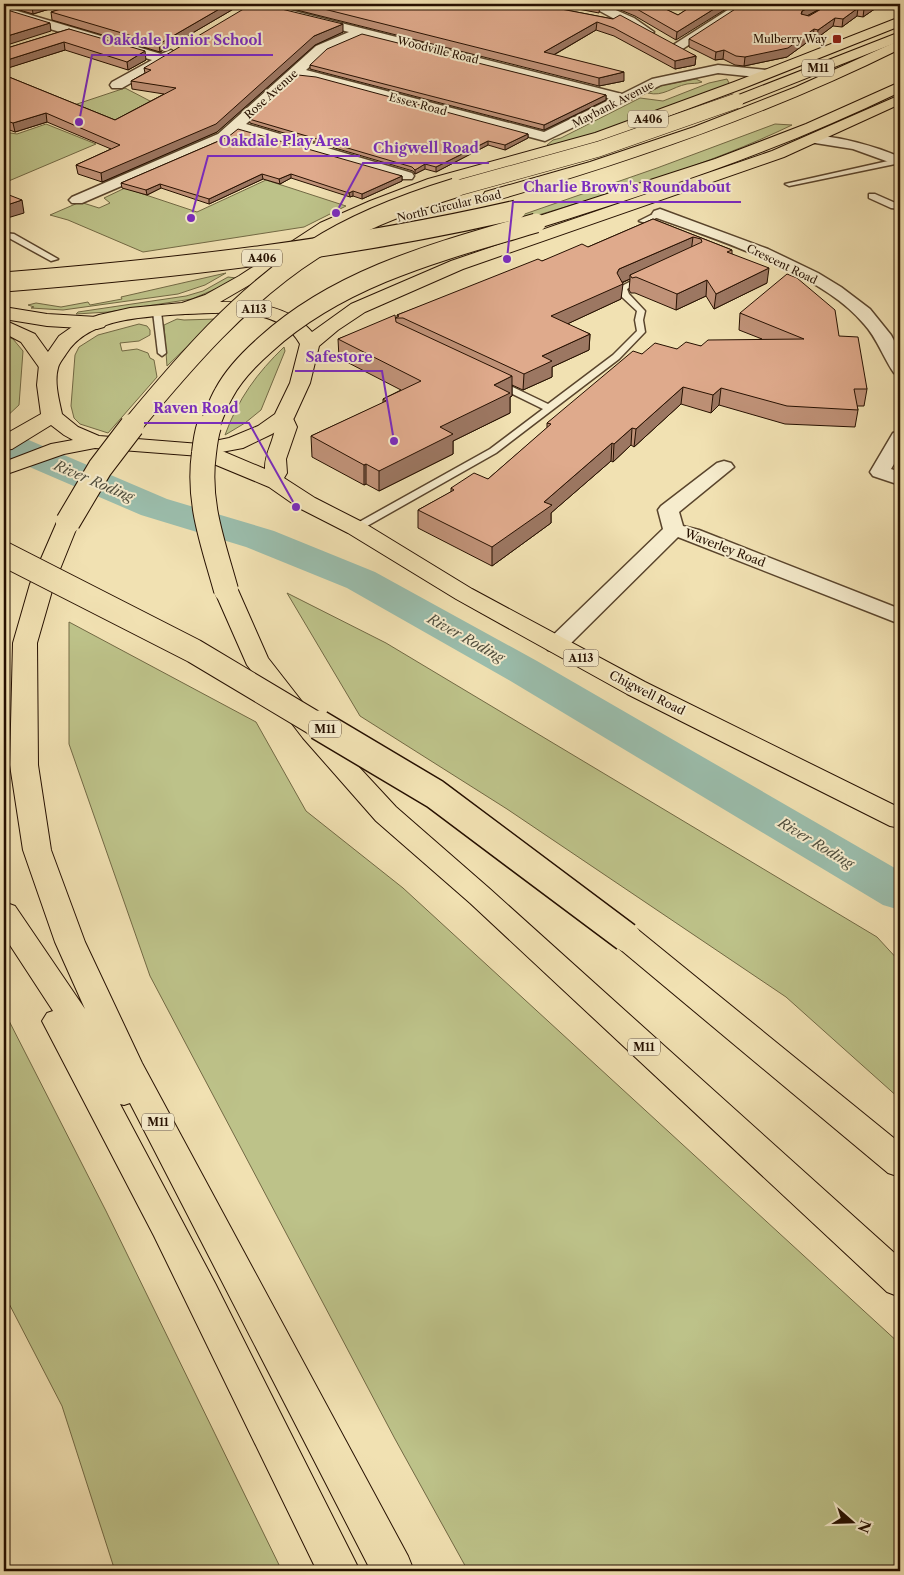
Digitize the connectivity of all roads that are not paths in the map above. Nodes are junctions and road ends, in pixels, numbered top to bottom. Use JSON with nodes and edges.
{"nodes":[{"id":1,"x":14,"y":4,"type":"edge"},
{"id":2,"x":593,"y":4,"type":"edge"},
{"id":3,"x":745,"y":4,"type":"edge"},
{"id":4,"x":250,"y":6,"type":"edge"},
{"id":5,"x":4,"y":7,"type":"edge"},
{"id":6,"x":4,"y":11,"type":"edge"},
{"id":7,"x":56,"y":13,"type":"edge"},
{"id":8,"x":613,"y":14,"type":"junction"},
{"id":9,"x":32,"y":20,"type":"junction"},
{"id":10,"x":900,"y":21,"type":"edge"},
{"id":11,"x":632,"y":24,"type":"junction"},
{"id":12,"x":70,"y":31,"type":"junction"},
{"id":13,"x":362,"y":32,"type":"junction"},
{"id":14,"x":900,"y":36,"type":"edge"},
{"id":15,"x":45,"y":39,"type":"edge"},
{"id":16,"x":667,"y":43,"type":"junction"},
{"id":17,"x":900,"y":44,"type":"edge"},
{"id":18,"x":179,"y":49,"type":"edge"},
{"id":19,"x":163,"y":59,"type":"junction"},
{"id":20,"x":718,"y":69,"type":"junction"},
{"id":21,"x":295,"y":72,"type":"junction"},
{"id":22,"x":900,"y":72,"type":"edge"},
{"id":23,"x":767,"y":74,"type":"junction"},
{"id":24,"x":117,"y":85,"type":"dead end"},
{"id":25,"x":900,"y":86,"type":"edge"},
{"id":26,"x":738,"y":93,"type":"junction"},
{"id":27,"x":623,"y":98,"type":"junction"},
{"id":28,"x":900,"y":99,"type":"edge"},
{"id":29,"x":763,"y":123,"type":"dead end"},
{"id":30,"x":847,"y":124,"type":"junction"},
{"id":31,"x":236,"y":126,"type":"junction"},
{"id":32,"x":540,"y":137,"type":"joint"},
{"id":33,"x":814,"y":139,"type":"junction"},
{"id":34,"x":774,"y":142,"type":"junction"},
{"id":35,"x":883,"y":154,"type":"junction"},
{"id":36,"x":677,"y":155,"type":"dead end"},
{"id":37,"x":899,"y":162,"type":"edge"},
{"id":38,"x":407,"y":176,"type":"dead end"},
{"id":39,"x":789,"y":184,"type":"dead end"},
{"id":40,"x":872,"y":196,"type":"dead end"},
{"id":41,"x":77,"y":200,"type":"dead end"},
{"id":42,"x":900,"y":207,"type":"edge"},
{"id":43,"x":528,"y":213,"type":"junction"},
{"id":44,"x":660,"y":214,"type":"joint"},
{"id":45,"x":643,"y":221,"type":"edge"},
{"id":46,"x":4,"y":235,"type":"edge"},
{"id":47,"x":54,"y":259,"type":"dead end"},
{"id":48,"x":4,"y":272,"type":"edge"},
{"id":49,"x":650,"y":276,"type":"edge"},
{"id":50,"x":4,"y":282,"type":"edge"},
{"id":51,"x":184,"y":309,"type":"junction"},
{"id":52,"x":4,"y":312,"type":"edge"},
{"id":53,"x":157,"y":312,"type":"junction"},
{"id":54,"x":97,"y":323,"type":"junction"},
{"id":55,"x":4,"y":326,"type":"edge"},
{"id":56,"x":310,"y":344,"type":"junction"},
{"id":57,"x":162,"y":353,"type":"dead end"},
{"id":58,"x":48,"y":366,"type":"junction"},
{"id":59,"x":900,"y":369,"type":"edge"},
{"id":60,"x":487,"y":378,"type":"edge"},
{"id":61,"x":548,"y":408,"type":"junction"},
{"id":62,"x":52,"y":416,"type":"junction"},
{"id":63,"x":284,"y":418,"type":"junction"},
{"id":64,"x":900,"y":437,"type":"edge"},
{"id":65,"x":95,"y":442,"type":"junction"},
{"id":66,"x":4,"y":444,"type":"edge"},
{"id":67,"x":200,"y":450,"type":"junction"},
{"id":68,"x":724,"y":467,"type":"dead end"},
{"id":69,"x":4,"y":469,"type":"edge"},
{"id":70,"x":900,"y":479,"type":"edge"},
{"id":71,"x":272,"y":481,"type":"junction"},
{"id":72,"x":356,"y":528,"type":"junction"},
{"id":73,"x":674,"y":530,"type":"junction"},
{"id":74,"x":4,"y":554,"type":"edge"},
{"id":75,"x":900,"y":618,"type":"edge"},
{"id":76,"x":556,"y":645,"type":"junction"},
{"id":77,"x":900,"y":818,"type":"edge"},
{"id":78,"x":4,"y":913,"type":"edge"},
{"id":79,"x":4,"y":924,"type":"edge"},
{"id":80,"x":900,"y":1163,"type":"edge"},
{"id":81,"x":900,"y":1281,"type":"edge"},
{"id":82,"x":390,"y":1565,"type":"edge"},
{"id":83,"x":339,"y":1571,"type":"edge"}],
"edges":[{"from":1,"to":5,"type":"lane"},
{"from":2,"to":8,"type":"street"},
{"from":3,"to":16,"type":"street"},
{"from":4,"to":13,"type":"street","name":"Woodville Road"},
{"from":6,"to":9,"type":"street"},
{"from":7,"to":9,"type":"street"},
{"from":8,"to":11,"type":"street"},
{"from":8,"to":11,"type":"street"},
{"from":9,"to":12,"type":"street"},
{"from":10,"to":23,"type":"main road","number":"A406"},
{"from":11,"to":16,"type":"street"},
{"from":12,"to":15,"type":"street"},
{"from":12,"to":19,"type":"street"},
{"from":13,"to":21,"type":"street","name":"Rose Avenue"},
{"from":13,"to":27,"type":"street","name":"Woodville Road"},
{"from":14,"to":26,"type":"main road","number":"M11"},
{"from":16,"to":20,"type":"street"},
{"from":17,"to":48,"type":"main road","name":"North Circular Road","number":"A406","bridge":true},
{"from":18,"to":19,"type":"street"},
{"from":19,"to":24,"type":"street"},
{"from":20,"to":23,"type":"street"},
{"from":20,"to":26,"type":"street"},
{"from":20,"to":27,"type":"street","name":"Maybank Avenue"},
{"from":21,"to":31,"type":"street","name":"Rose Avenue"},
{"from":21,"to":32,"type":"street","name":"Essex Road"},
{"from":22,"to":34,"type":"main road"},
{"from":23,"to":26,"type":"main road","number":"A406"},
{"from":25,"to":34,"type":"main road","number":"M11"},
{"from":26,"to":51,"type":"main road","number":"A406"},
{"from":26,"to":82,"type":"main road","number":"M11","bridge":true},
{"from":27,"to":32,"type":"street","name":"Maybank Avenue"},
{"from":28,"to":30,"type":"main road"},
{"from":29,"to":36,"type":"main road"},
{"from":30,"to":33,"type":"main road"},
{"from":30,"to":35,"type":"street"},
{"from":31,"to":38,"type":"street"},
{"from":31,"to":41,"type":"street","name":"Rose Avenue"},
{"from":33,"to":35,"type":"street"},
{"from":33,"to":56,"type":"main road"},
{"from":34,"to":43,"type":"main road","number":"M11"},
{"from":35,"to":37,"type":"street"},
{"from":37,"to":39,"type":"lane"},
{"from":40,"to":42,"type":"lane"},
{"from":43,"to":50,"type":"main road","name":"North Circular Road","number":"A406","bridge":true},
{"from":43,"to":81,"type":"main road","number":"M11","bridge":true},
{"from":44,"to":45,"type":"lane"},
{"from":44,"to":59,"type":"street","name":"Crescent Road"},
{"from":46,"to":47,"type":"lane"},
{"from":49,"to":61,"type":"lane"},
{"from":51,"to":53,"type":"main road","number":"A113"},
{"from":51,"to":56,"type":"main road","number":"A113"},
{"from":52,"to":54,"type":"main road","number":"A113"},
{"from":53,"to":54,"type":"main road","number":"A113"},
{"from":53,"to":57,"type":"lane"},
{"from":54,"to":58,"type":"main road","number":"A113"},
{"from":55,"to":58,"type":"main road"},
{"from":56,"to":63,"type":"main road"},
{"from":58,"to":62,"type":"main road"},
{"from":60,"to":61,"type":"lane"},
{"from":61,"to":72,"type":"lane"},
{"from":62,"to":65,"type":"main road","number":"A113"},
{"from":62,"to":66,"type":"main road"},
{"from":63,"to":67,"type":"main road","number":"A113"},
{"from":63,"to":71,"type":"main road"},
{"from":64,"to":70,"type":"street"},
{"from":65,"to":67,"type":"main road","number":"A113"},
{"from":65,"to":69,"type":"main road"},
{"from":67,"to":71,"type":"main road","name":"Chigwell Road","number":"A113"},
{"from":68,"to":73,"type":"street"},
{"from":71,"to":72,"type":"main road","name":"Chigwell Road","number":"A113"},
{"from":72,"to":76,"type":"main road","name":"Chigwell Road","number":"A113"},
{"from":73,"to":75,"type":"street","name":"Waverley Road"},
{"from":73,"to":76,"type":"street","name":"Waverley Road"},
{"from":74,"to":80,"type":"main road","number":"M11","bridge":true},
{"from":76,"to":77,"type":"main road","name":"Chigwell Road","number":"A113"},
{"from":78,"to":82,"type":"main road","number":"M11"},
{"from":79,"to":83,"type":"main road"}]}
